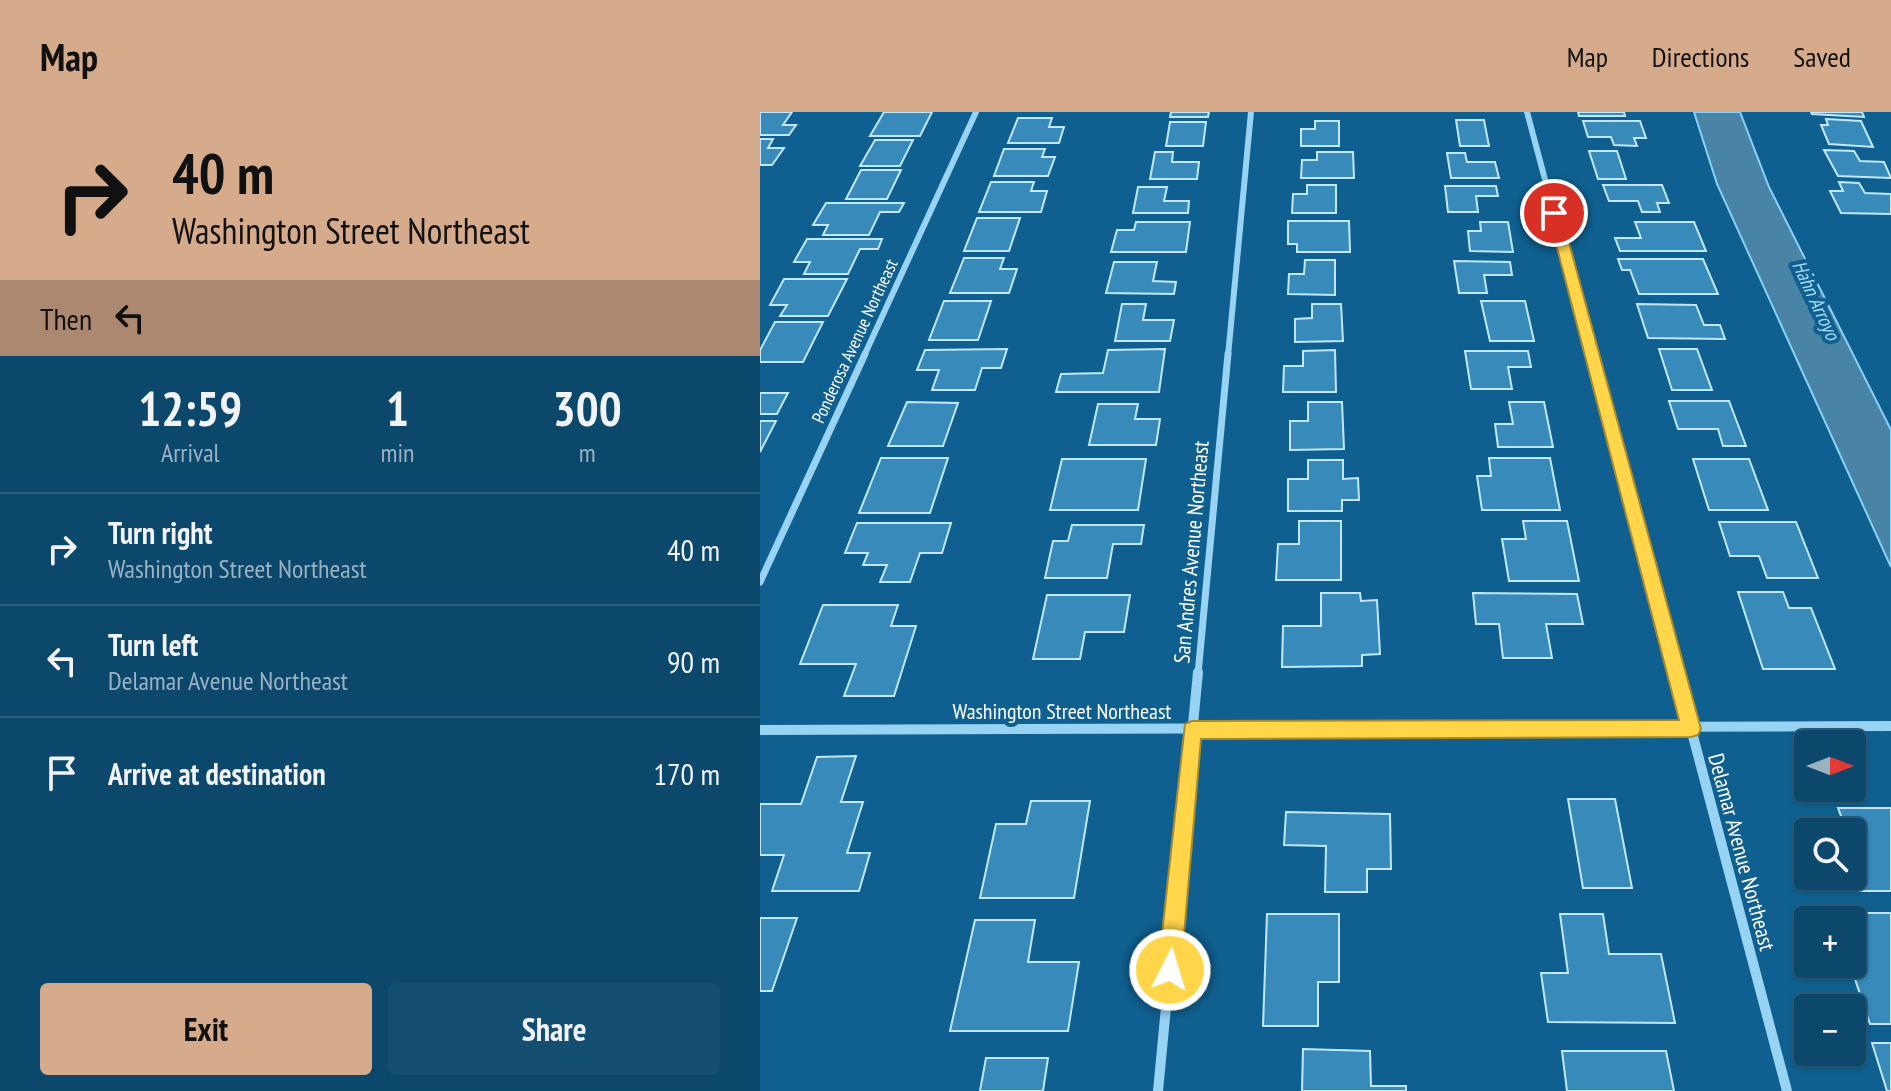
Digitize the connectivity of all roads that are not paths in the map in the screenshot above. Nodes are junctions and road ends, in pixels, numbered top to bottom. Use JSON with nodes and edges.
{"nodes":[{"id":1,"x":976,"y":112,"type":"edge"},
{"id":2,"x":1251,"y":112,"type":"edge"},
{"id":3,"x":1527,"y":112,"type":"edge"},
{"id":4,"x":760,"y":582,"type":"edge"},
{"id":5,"x":1891,"y":726,"type":"edge"},
{"id":6,"x":1691,"y":729,"type":"junction"},
{"id":7,"x":760,"y":730,"type":"edge"},
{"id":8,"x":1192,"y":730,"type":"junction"},
{"id":9,"x":1158,"y":1091,"type":"edge"},
{"id":10,"x":1787,"y":1091,"type":"edge"}],
"edges":[{"from":1,"to":4,"type":"street","name":"Ponderosa Avenue Northeast"},
{"from":2,"to":8,"type":"street","name":"San Andres Avenue Northeast"},
{"from":3,"to":6,"type":"street","name":"Delamar Avenue Northeast"},
{"from":5,"to":6,"type":"street","name":"Washington Street Northeast"},
{"from":6,"to":8,"type":"street","name":"Washington Street Northeast"},
{"from":6,"to":10,"type":"street","name":"Delamar Avenue Northeast"},
{"from":7,"to":8,"type":"street","name":"Washington Street Northeast"},
{"from":8,"to":9,"type":"street","name":"San Andres Avenue Northeast"}]}
